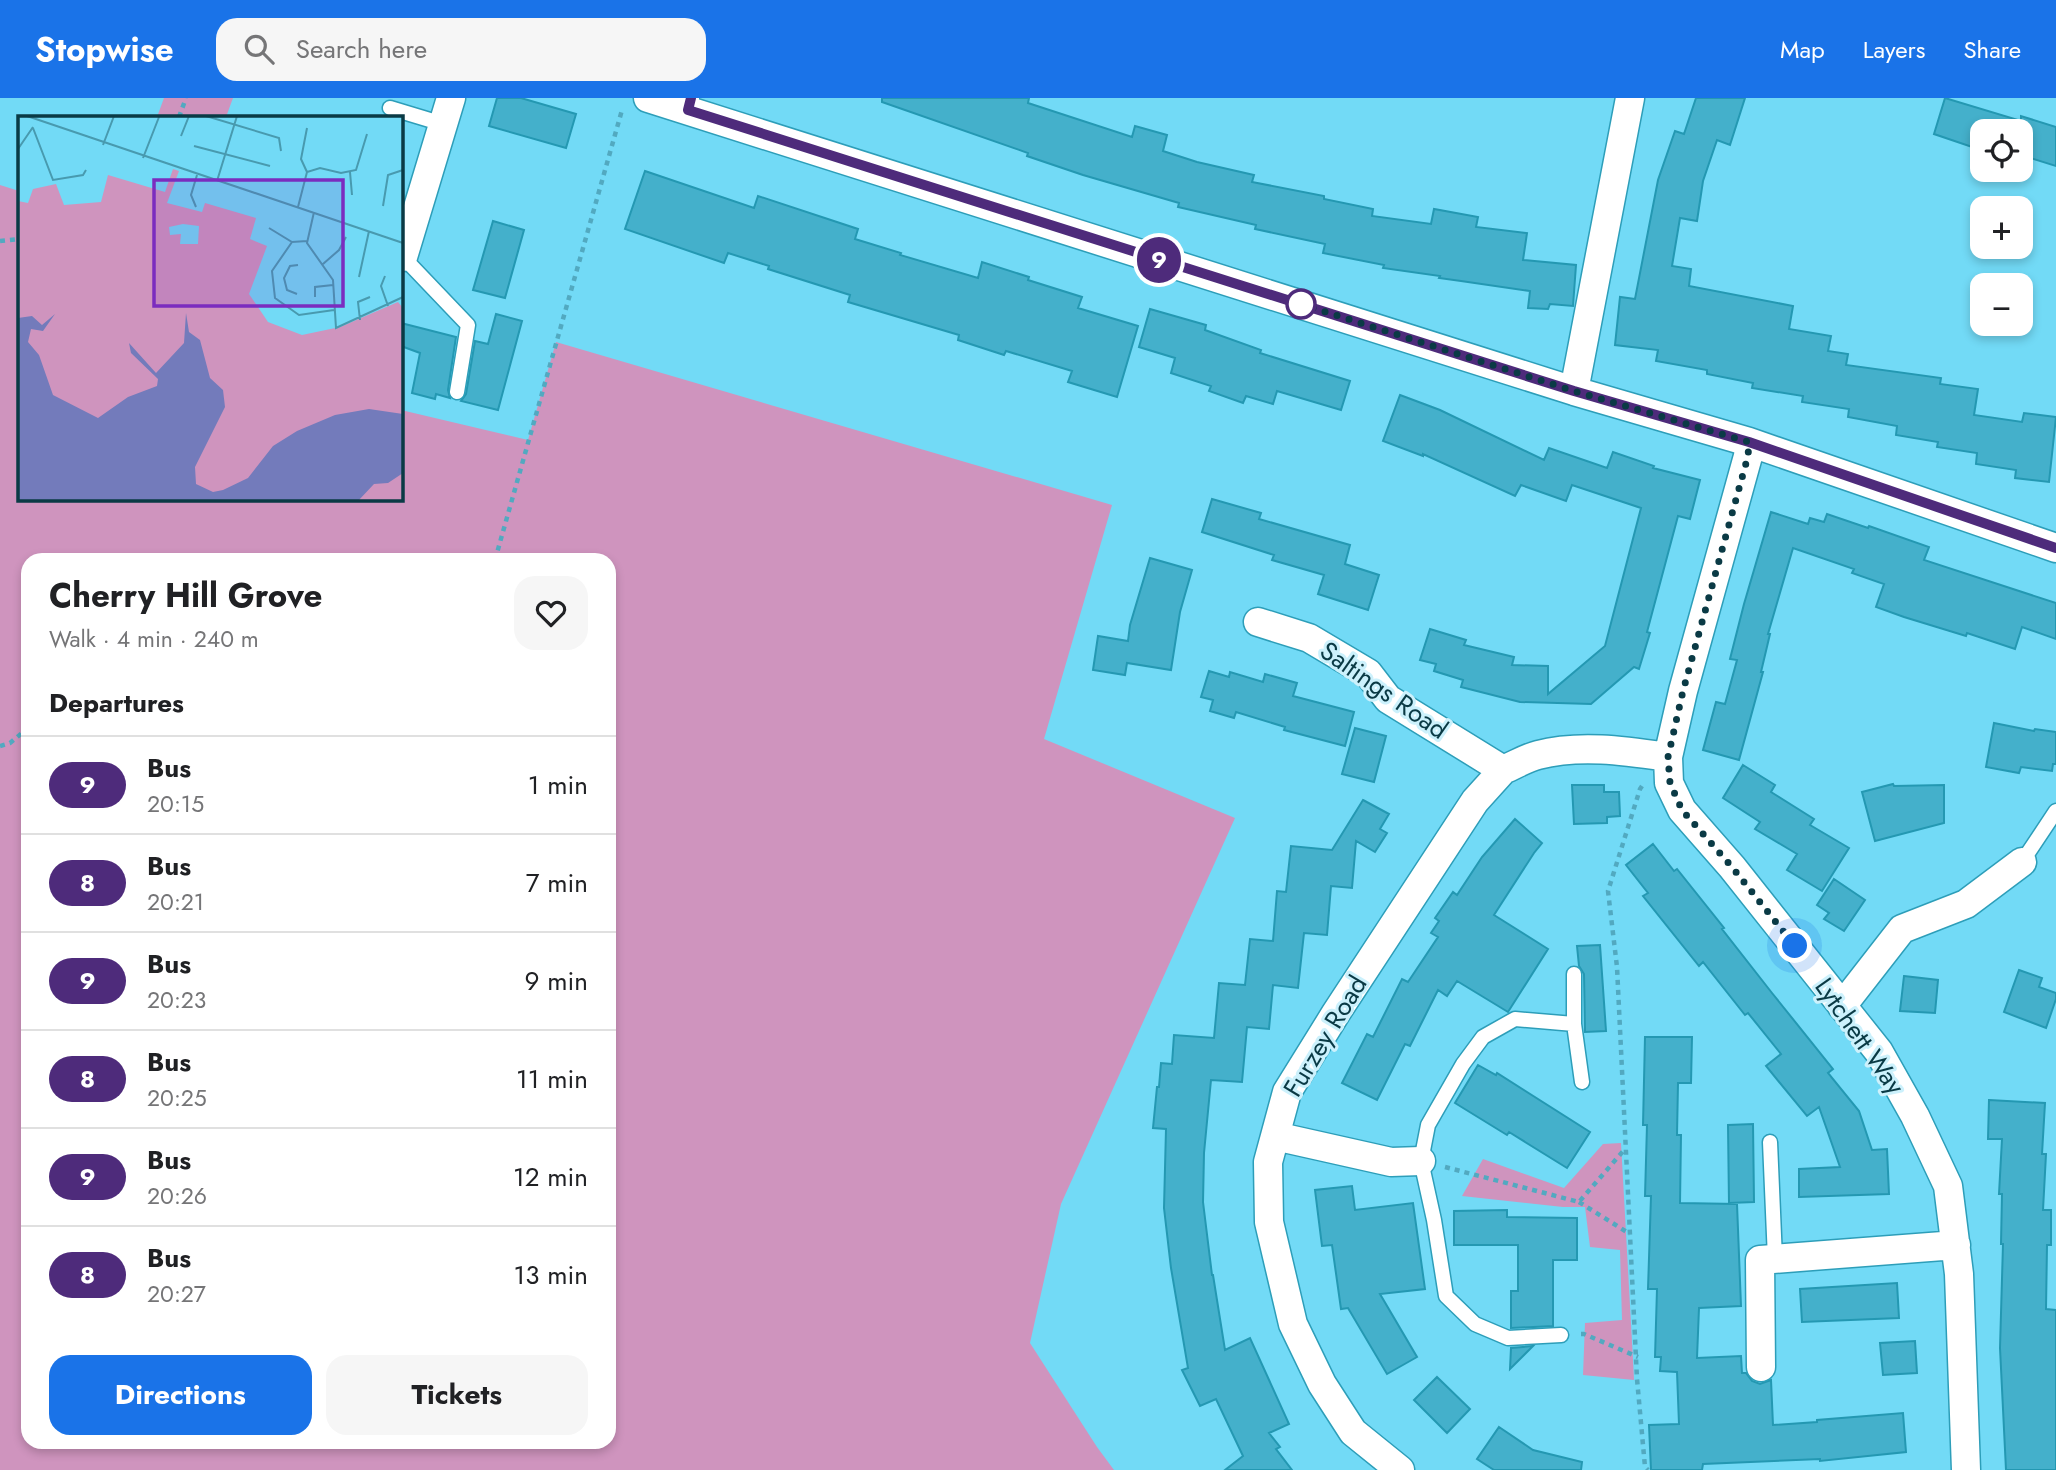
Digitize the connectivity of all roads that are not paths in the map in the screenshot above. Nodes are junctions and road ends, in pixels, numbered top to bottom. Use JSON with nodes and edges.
{"nodes":[{"id":1,"x":648,"y":98,"type":"edge"},
{"id":2,"x":1630,"y":98,"type":"edge"},
{"id":3,"x":690,"y":104,"type":"edge"},
{"id":4,"x":390,"y":108,"type":"edge"},
{"id":5,"x":447,"y":111,"type":"edge"},
{"id":6,"x":402,"y":257,"type":"joint"},
{"id":7,"x":1574,"y":391,"type":"junction"},
{"id":8,"x":457,"y":392,"type":"dead end"},
{"id":9,"x":1749,"y":442,"type":"junction"},
{"id":10,"x":2056,"y":548,"type":"edge"},
{"id":11,"x":1258,"y":622,"type":"dead end"},
{"id":12,"x":1668,"y":757,"type":"junction"},
{"id":13,"x":1503,"y":770,"type":"junction"},
{"id":14,"x":2056,"y":811,"type":"edge"},
{"id":15,"x":2022,"y":862,"type":"joint"},
{"id":16,"x":1574,"y":974,"type":"dead end"},
{"id":17,"x":1842,"y":1006,"type":"junction"},
{"id":18,"x":1574,"y":1024,"type":"junction"},
{"id":19,"x":1582,"y":1082,"type":"dead end"},
{"id":20,"x":1275,"y":1136,"type":"junction"},
{"id":21,"x":1769,"y":1142,"type":"dead end"},
{"id":22,"x":1421,"y":1161,"type":"junction"},
{"id":23,"x":1956,"y":1245,"type":"junction"},
{"id":24,"x":1775,"y":1259,"type":"junction"},
{"id":25,"x":1561,"y":1335,"type":"road end"},
{"id":26,"x":1761,"y":1367,"type":"dead end"},
{"id":27,"x":1400,"y":1470,"type":"edge"},
{"id":28,"x":1966,"y":1470,"type":"edge"}],
"edges":[{"from":1,"to":3,"type":"street"},
{"from":2,"to":7,"type":"street"},
{"from":3,"to":7,"type":"street"},
{"from":4,"to":5,"type":"lane"},
{"from":5,"to":6,"type":"street"},
{"from":6,"to":8,"type":"lane"},
{"from":7,"to":9,"type":"street"},
{"from":9,"to":10,"type":"street"},
{"from":9,"to":12,"type":"street","name":"Lytchett Way"},
{"from":11,"to":13,"type":"street","name":"Saltings Road"},
{"from":12,"to":13,"type":"street"},
{"from":12,"to":17,"type":"street","name":"Lytchett Way"},
{"from":13,"to":20,"type":"street","name":"Furzey Road"},
{"from":14,"to":15,"type":"lane"},
{"from":15,"to":17,"type":"street"},
{"from":16,"to":18,"type":"lane"},
{"from":17,"to":23,"type":"street","name":"Lytchett Way"},
{"from":18,"to":19,"type":"lane"},
{"from":18,"to":22,"type":"lane"},
{"from":20,"to":22,"type":"street"},
{"from":20,"to":27,"type":"street","name":"Furzey Road"},
{"from":21,"to":24,"type":"lane"},
{"from":22,"to":25,"type":"lane"},
{"from":23,"to":24,"type":"street"},
{"from":23,"to":28,"type":"street","name":"Lytchett Way"},
{"from":24,"to":26,"type":"street"}]}
